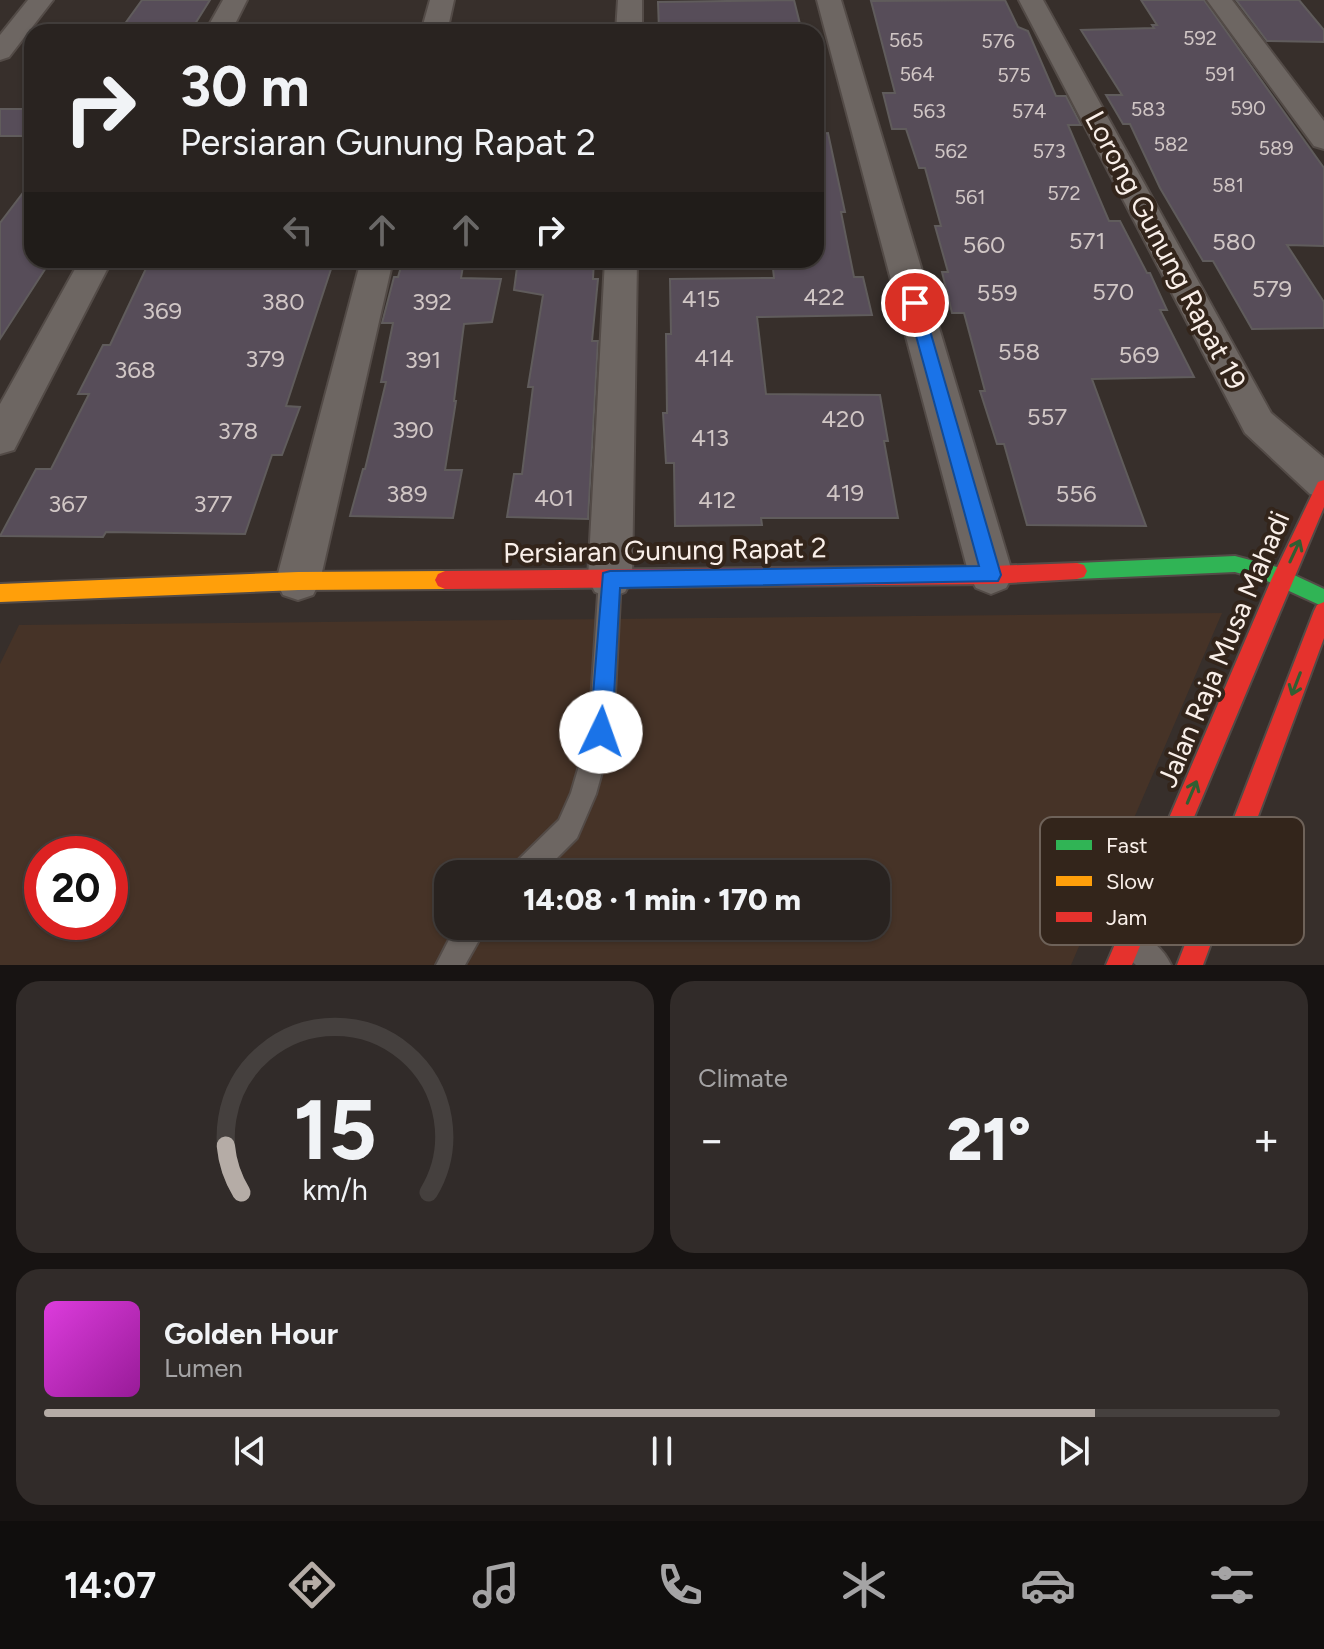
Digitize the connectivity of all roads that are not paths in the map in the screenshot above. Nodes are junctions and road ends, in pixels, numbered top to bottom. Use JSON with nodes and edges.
{"nodes":[{"id":1,"x":41,"y":0,"type":"edge"},
{"id":2,"x":235,"y":0,"type":"edge"},
{"id":3,"x":442,"y":0,"type":"edge"},
{"id":4,"x":630,"y":0,"type":"edge"},
{"id":5,"x":829,"y":0,"type":"edge"},
{"id":6,"x":1031,"y":0,"type":"edge"},
{"id":7,"x":1219,"y":0,"type":"edge"},
{"id":8,"x":222,"y":24,"type":"edge"},
{"id":9,"x":436,"y":24,"type":"edge"},
{"id":10,"x":629,"y":24,"type":"edge"},
{"id":11,"x":0,"y":52,"type":"edge"},
{"id":12,"x":1324,"y":140,"type":"edge"},
{"id":13,"x":92,"y":268,"type":"edge"},
{"id":14,"x":375,"y":268,"type":"edge"},
{"id":15,"x":621,"y":268,"type":"edge"},
{"id":16,"x":0,"y":439,"type":"edge"},
{"id":17,"x":1324,"y":485,"type":"edge"},
{"id":18,"x":991,"y":575,"type":"junction"},
{"id":19,"x":1282,"y":578,"type":"junction"},
{"id":20,"x":610,"y":579,"type":"junction"},
{"id":21,"x":298,"y":581,"type":"junction"},
{"id":22,"x":0,"y":593,"type":"edge"},
{"id":23,"x":1324,"y":598,"type":"edge"},
{"id":24,"x":1324,"y":611,"type":"edge"},
{"id":25,"x":1181,"y":817,"type":"edge"},
{"id":26,"x":1246,"y":817,"type":"edge"},
{"id":27,"x":536,"y":860,"type":"edge"},
{"id":28,"x":462,"y":940,"type":"edge"},
{"id":29,"x":1198,"y":945,"type":"edge"},
{"id":30,"x":1124,"y":953,"type":"edge"},
{"id":31,"x":450,"y":965,"type":"edge"},
{"id":32,"x":1157,"y":965,"type":"edge"},
{"id":33,"x":1190,"y":965,"type":"edge"}],
"edges":[{"from":1,"to":11,"type":"street"},
{"from":2,"to":8,"type":"street"},
{"from":3,"to":9,"type":"street"},
{"from":4,"to":10,"type":"street"},
{"from":5,"to":18,"type":"street"},
{"from":6,"to":17,"type":"street","name":"Lorong Gunung Rapat 19"},
{"from":7,"to":12,"type":"street"},
{"from":13,"to":16,"type":"street"},
{"from":14,"to":21,"type":"street"},
{"from":15,"to":20,"type":"street"},
{"from":19,"to":17,"type":"street","name":"Jalan Raja Musa Mahadi","one_way":true},
{"from":18,"to":19,"type":"street","name":"Persiaran Gunung Rapat 2"},
{"from":18,"to":20,"type":"street","name":"Persiaran Gunung Rapat 2"},
{"from":19,"to":23,"type":"street","name":"Persiaran Gunung Rapat 2"},
{"from":25,"to":19,"type":"street","name":"Jalan Raja Musa Mahadi","one_way":true},
{"from":20,"to":21,"type":"street","name":"Persiaran Gunung Rapat 2"},
{"from":20,"to":27,"type":"lane"},
{"from":21,"to":22,"type":"street","name":"Persiaran Gunung Rapat 2"},
{"from":24,"to":26,"type":"street","one_way":true},
{"from":28,"to":31,"type":"lane"},
{"from":29,"to":33,"type":"street","one_way":true},
{"from":30,"to":32,"type":"lane"}]}
